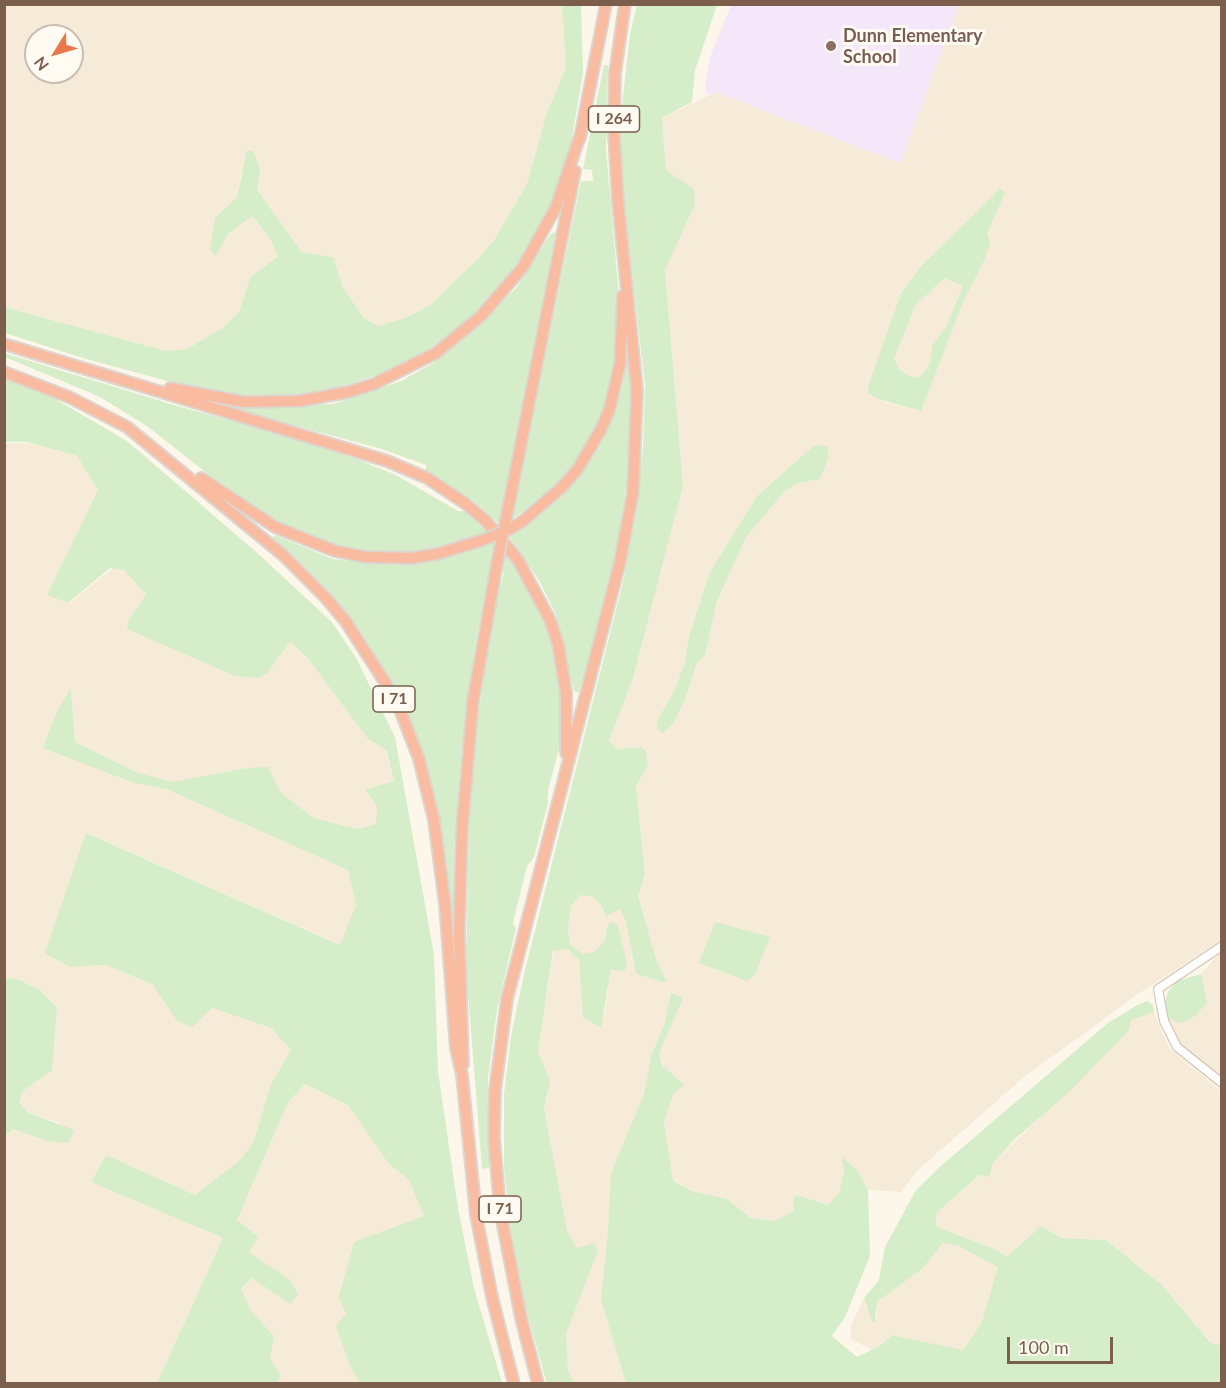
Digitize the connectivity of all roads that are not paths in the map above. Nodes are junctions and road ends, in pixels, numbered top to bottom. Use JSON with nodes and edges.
{"nodes":[{"id":1,"x":606,"y":4,"type":"edge"},
{"id":2,"x":625,"y":4,"type":"edge"},
{"id":3,"x":581,"y":133,"type":"junction"},
{"id":4,"x":622,"y":234,"type":"junction"},
{"id":5,"x":4,"y":344,"type":"edge"},
{"id":6,"x":4,"y":372,"type":"edge"},
{"id":7,"x":108,"y":375,"type":"junction"},
{"id":8,"x":126,"y":427,"type":"junction"},
{"id":9,"x":565,"y":766,"type":"junction"},
{"id":10,"x":1221,"y":946,"type":"edge"},
{"id":11,"x":462,"y":1075,"type":"junction"},
{"id":12,"x":1221,"y":1083,"type":"edge"},
{"id":13,"x":514,"y":1383,"type":"edge"},
{"id":14,"x":538,"y":1383,"type":"edge"}],
"edges":[{"from":1,"to":3,"type":"highway","number":"I 264"},
{"from":2,"to":4,"type":"highway","number":"I 264"},
{"from":3,"to":7,"type":"highway"},
{"from":3,"to":11,"type":"highway","bridge":true},
{"from":4,"to":8,"type":"highway","bridge":true},
{"from":4,"to":9,"type":"highway"},
{"from":5,"to":7,"type":"highway","number":"I 71"},
{"from":6,"to":8,"type":"highway","number":"I 71"},
{"from":7,"to":9,"type":"highway","number":"I 71"},
{"from":8,"to":11,"type":"highway","number":"I 71"},
{"from":9,"to":14,"type":"highway","number":"I 71"},
{"from":10,"to":12,"type":"street"},
{"from":11,"to":13,"type":"highway","number":"I 71"}]}
